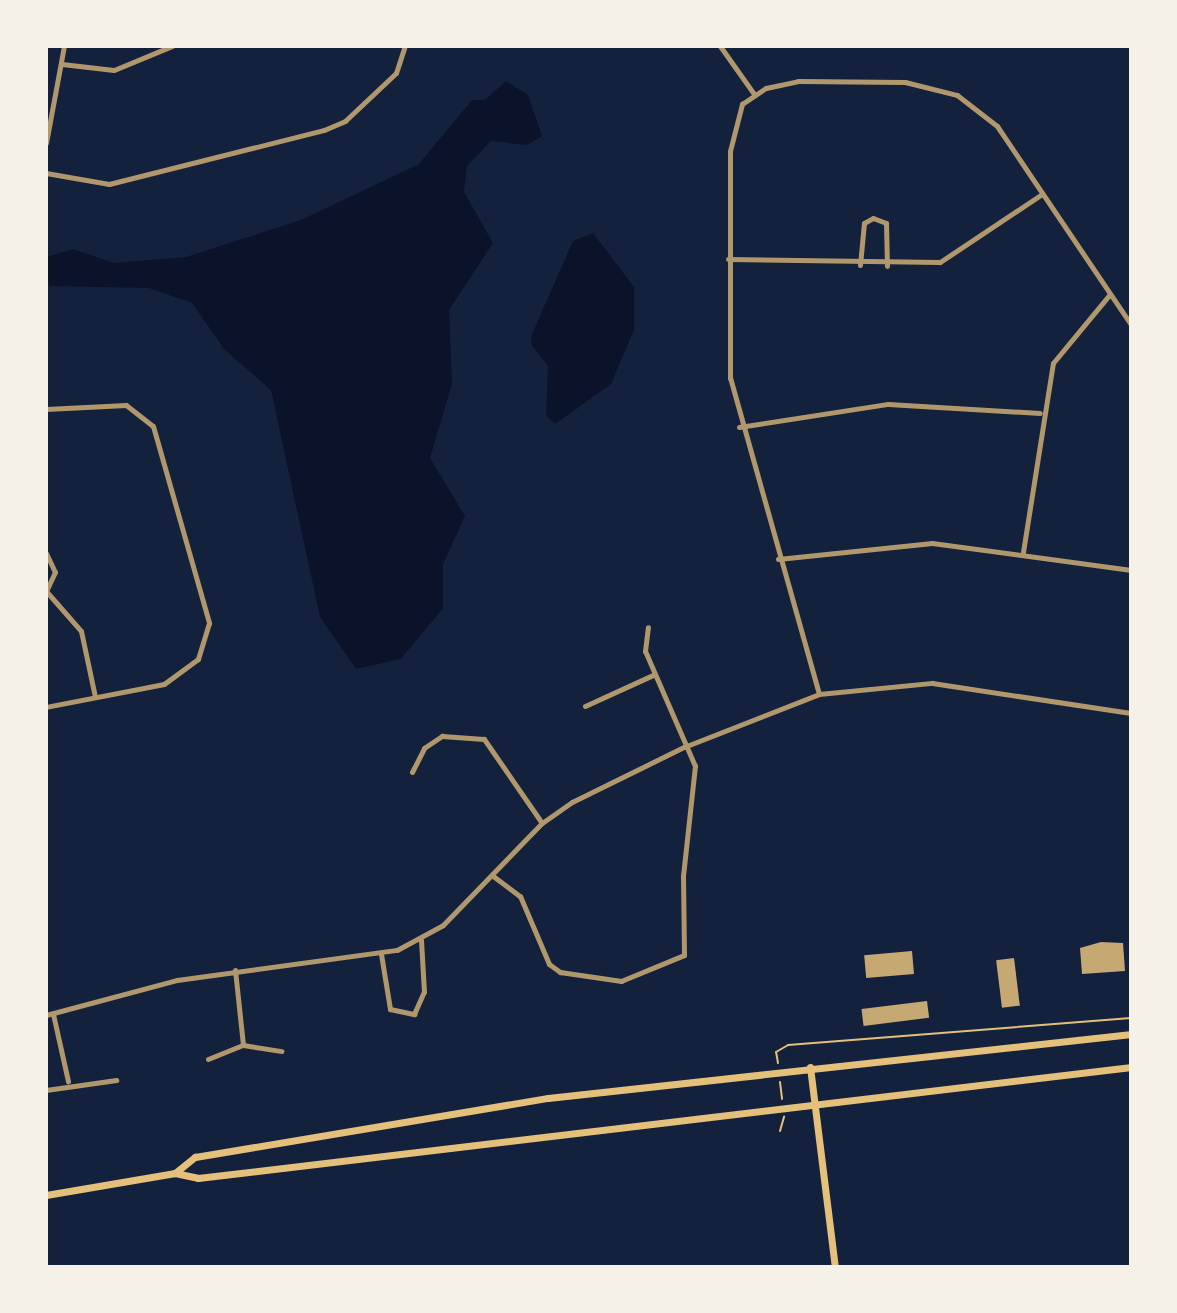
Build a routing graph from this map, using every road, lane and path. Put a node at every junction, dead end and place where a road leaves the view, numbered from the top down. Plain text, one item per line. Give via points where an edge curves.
1 (64, 46) edge
2 (172, 46) edge
3 (405, 46) edge
4 (720, 46) edge
5 (62, 64) junction
6 (754, 94) junction
7 (46, 143) edge
8 (46, 173) edge
9 (1042, 194) junction
10 (728, 259) junction
11 (860, 265) junction
12 (887, 266) junction
13 (1110, 294) junction
14 (1131, 325) edge
15 (46, 409) edge
16 (1040, 413) junction
17 (739, 427) junction
18 (1023, 552) junction
19 (46, 553) edge
20 (778, 559) junction
21 (1131, 570) edge
22 (46, 591) edge
23 (648, 627) dead end
24 (653, 675) junction
25 (819, 694) junction
26 (95, 697) junction
27 (585, 706) dead end
28 (46, 707) edge
29 (1131, 713) edge
30 (684, 747) junction
31 (412, 772) dead end
32 (542, 823) junction
33 (493, 876) junction
34 (421, 940) junction
35 (381, 954) junction
36 (235, 970) junction
37 (53, 1014) junction
38 (46, 1015) edge
39 (1131, 1018) edge
40 (1131, 1034) edge
41 (807, 1043) dead end
42 (243, 1045) junction
43 (282, 1051) dead end
44 (208, 1059) dead end
45 (810, 1067) junction
46 (1131, 1067) edge
47 (116, 1080) dead end
48 (68, 1081) junction
49 (46, 1090) edge
50 (814, 1105) junction
51 (175, 1173) junction
52 (46, 1195) edge
53 (835, 1267) edge

1 - 5 street
2 - 5 street via 114,70
3 - 8 street via 396,73 345,121 324,130 109,184
4 - 6 street
5 - 7 street
6 - 9 street via 798,81 932,85 997,126
6 - 10 street via 733,123
9 - 12 street via 940,262
9 - 13 street
10 - 11 street
10 - 17 street via 730,378
11 - 12 street
11 - 12 street via 864,223 873,218 886,223
13 - 14 street
13 - 16 street via 1067,337
15 - 26 street via 126,405 153,426 209,604 207,640 186,673
16 - 17 street via 888,404
16 - 18 street
17 - 20 street
18 - 20 street via 892,543
18 - 21 street
19 - 22 street via 55,572
20 - 25 street
22 - 26 street via 81,631
23 - 24 street via 645,651
24 - 27 street
24 - 30 street
25 - 29 street via 932,683
25 - 30 street
26 - 28 street
30 - 32 street
30 - 33 street via 695,766 683,876 689,947 674,963 621,981 560,972 549,964 520,896
31 - 32 street via 424,748 442,736 484,739
32 - 33 street
33 - 34 street
34 - 35 street
34 - 35 street via 423,999 405,1017 386,1000
35 - 36 street
36 - 37 street
36 - 42 street
37 - 38 street
37 - 48 street
39 - 41 path
40 - 45 main road
42 - 43 street
42 - 44 street
45 - 50 main road
45 - 51 main road via 548,1098 195,1157
46 - 50 main road
47 - 48 street
48 - 49 street
50 - 51 main road via 198,1178
50 - 53 main road
51 - 52 main road

